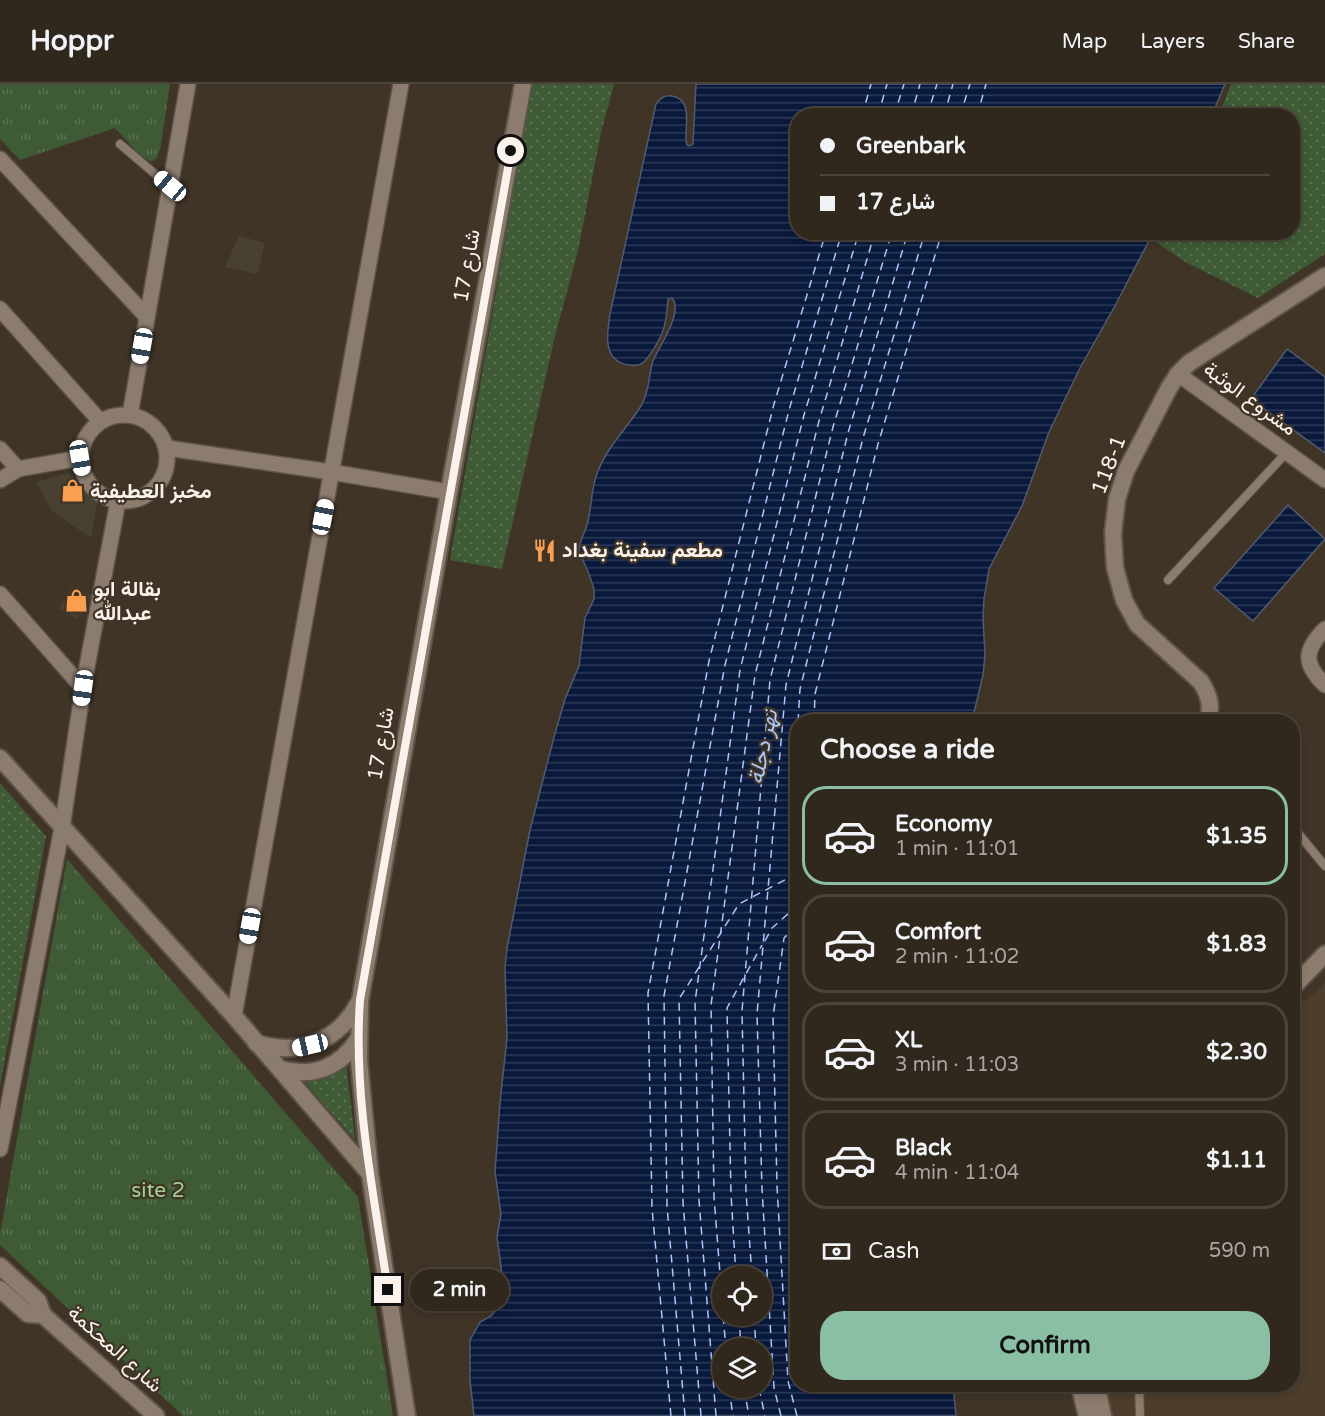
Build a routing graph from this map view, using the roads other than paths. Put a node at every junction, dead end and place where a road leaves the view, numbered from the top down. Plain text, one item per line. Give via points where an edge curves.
1 (188, 84) edge
2 (401, 84) edge
3 (523, 84) edge
4 (120, 144) dead end
5 (0, 159) edge
6 (170, 186) junction
7 (1325, 276) edge
8 (0, 309) edge
9 (147, 317) junction
10 (1178, 374) junction
11 (130, 415) junction
12 (100, 421) junction
13 (167, 448) junction
14 (0, 449) edge
15 (1287, 452) junction
16 (80, 458) junction
17 (18, 470) junction
18 (332, 472) junction
19 (0, 480) edge
20 (1325, 480) edge
21 (449, 492) junction
22 (118, 501) junction
23 (1168, 580) dead end
24 (0, 594) edge
25 (1325, 629) edge
26 (1325, 685) edge
27 (83, 688) junction
28 (1208, 714) edge
29 (0, 758) edge
30 (62, 828) junction
31 (1300, 836) edge
32 (1325, 866) edge
33 (1325, 954) edge
34 (1300, 980) edge
35 (360, 1000) junction
36 (234, 1016) junction
37 (358, 1039) junction
38 (256, 1043) junction
39 (280, 1069) junction
40 (0, 1149) edge
41 (370, 1174) junction
42 (0, 1266) edge
43 (0, 1289) edge
44 (43, 1315) junction
45 (1081, 1392) edge
46 (1098, 1392) edge
47 (1139, 1392) edge
48 (156, 1416) edge
49 (407, 1416) edge
50 (1087, 1416) edge
51 (1103, 1416) edge
52 (1140, 1416) edge

1 - 6 street
2 - 18 street
3 - 21 street, شارع 17
4 - 6 lane
5 - 9 street
6 - 9 street
7 - 10 street, 118-1 via 1189,363
8 - 12 street
9 - 11 street
10 - 15 street, مشروع الوثبة
10 - 28 street, 118-1 via 1126,471 1113,533 1115,568 1124,600 1137,624 1201,682 1210,704
11 - 12 street via 114,415
11 - 13 street via 146,421
12 - 16 street via 82,443
13 - 18 street
13 - 22 street via 164,476 156,488 132,501
14 - 17 street
15 - 20 street, مشروع الوثبة
15 - 23 lane
16 - 17 street
16 - 22 street via 91,487
17 - 19 street
18 - 21 street
18 - 36 street
21 - 35 street, شارع 17
22 - 27 street
24 - 27 street
25 - 26 street via 1309,650 1313,674
27 - 30 street
29 - 30 street
30 - 36 street
30 - 40 street
31 - 32 lane
33 - 34 street
35 - 37 street, شارع 17
35 - 38 street via 345,1024 323,1040 296,1048
36 - 38 street
37 - 39 street via 344,1057 325,1069 302,1073
37 - 41 street, شارع 17
38 - 39 street
39 - 41 street
41 - 49 street, شارع 17
42 - 44 street, شارع المحكمة via 38,1301
43 - 44 street, شارع المحكمة via 28,1314
44 - 48 street, شارع المحكمة
45 - 50 street
46 - 51 street
47 - 52 lane

